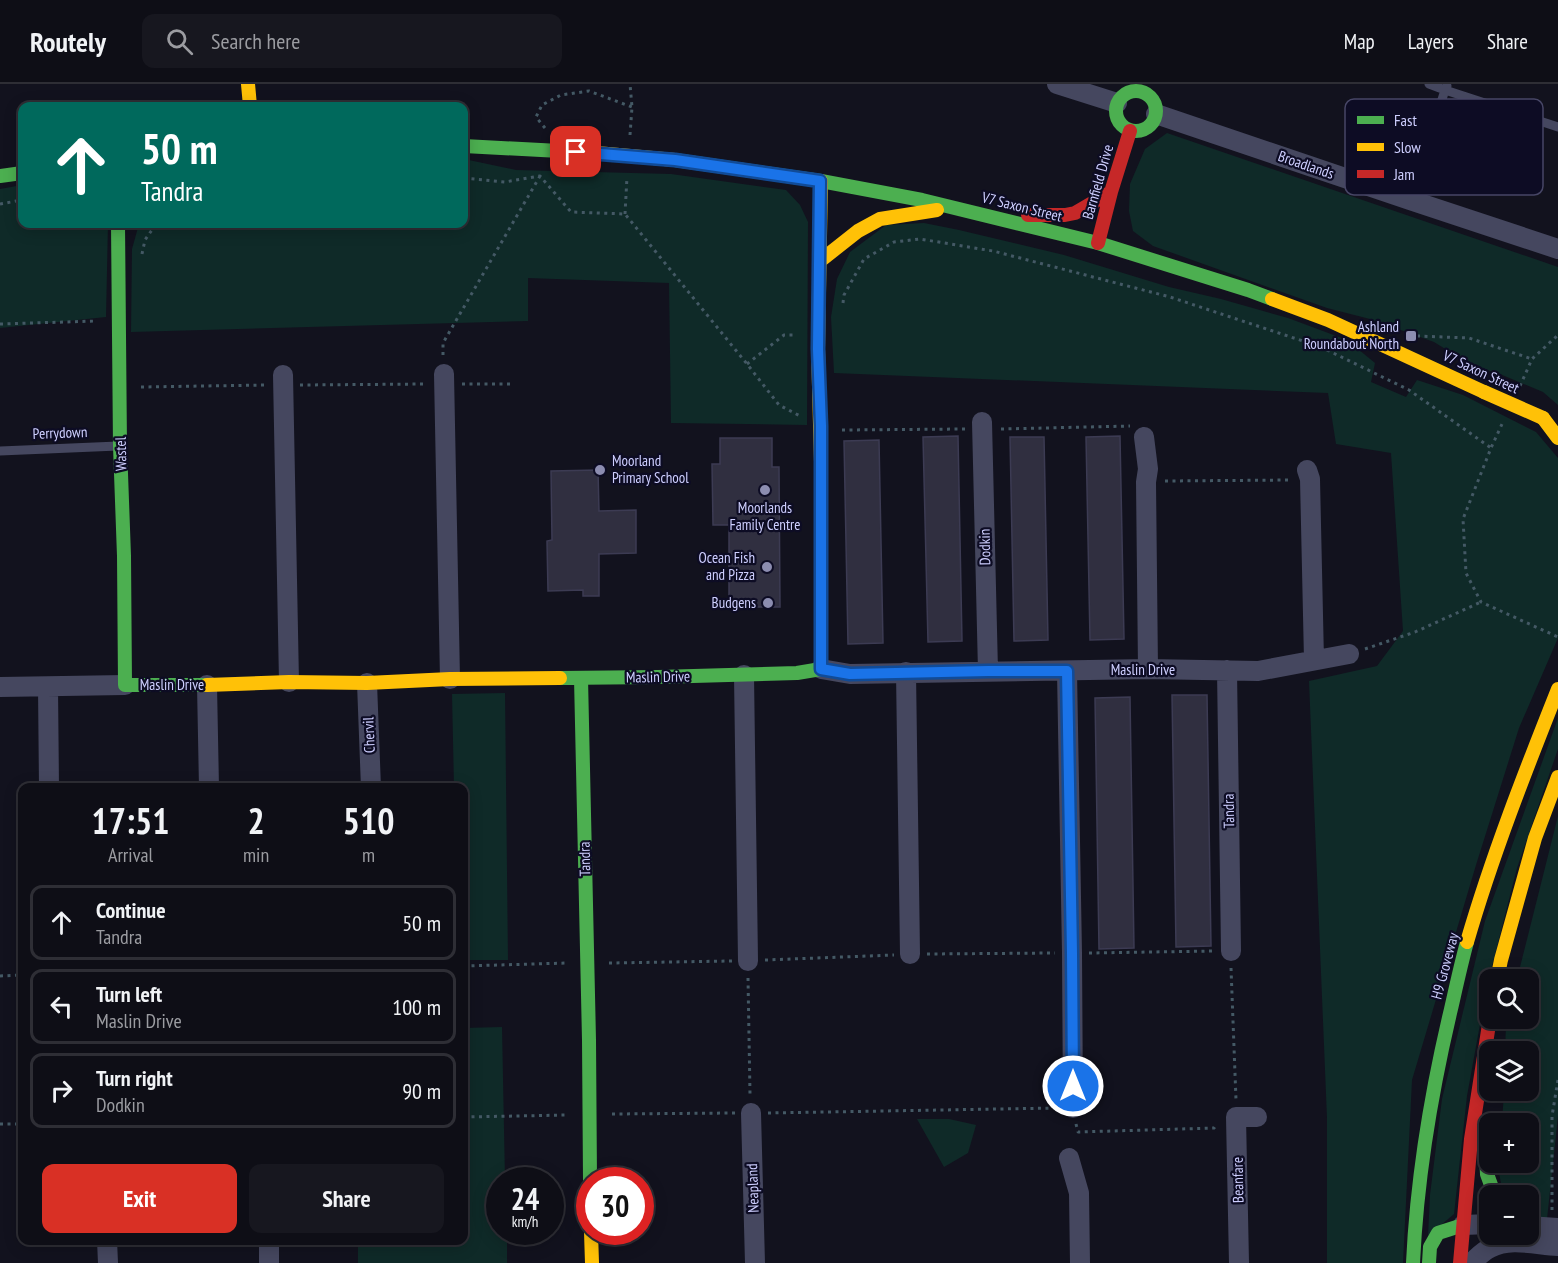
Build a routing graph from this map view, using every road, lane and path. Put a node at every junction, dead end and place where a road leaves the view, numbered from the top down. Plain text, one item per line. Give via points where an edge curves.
1 (248, 84) edge
2 (1057, 84) edge
3 (1429, 84) edge
4 (1446, 87) edge
5 (1146, 88) edge
6 (1480, 99) edge
7 (247, 102) edge
8 (1117, 104) junction
9 (632, 107) dead end
10 (1156, 114) junction
11 (1543, 122) edge
12 (1558, 127) edge
13 (1130, 131) junction
14 (549, 132) dead end
15 (468, 146) edge
16 (18, 174) edge
17 (0, 176) edge
18 (540, 176) junction
19 (468, 178) edge
20 (1345, 178) edge
21 (820, 181) junction
22 (1111, 192) junction
23 (1395, 195) edge
24 (1412, 195) edge
25 (1410, 200) junction
26 (18, 201) edge
27 (0, 204) edge
28 (957, 208) junction
29 (984, 214) junction
30 (118, 228) edge
31 (1098, 243) junction
32 (1558, 249) edge
33 (820, 261) junction
34 (843, 305) dead end
35 (120, 321) junction
36 (0, 324) edge
37 (818, 334) junction
38 (1412, 336) dead end
39 (1532, 359) dead end
40 (747, 364) junction
41 (120, 378) junction
42 (444, 379) junction
43 (283, 380) junction
44 (513, 384) dead end
45 (1543, 418) junction
46 (982, 422) dead end
47 (1558, 422) edge
48 (821, 426) junction
49 (1144, 437) dead end
50 (1558, 438) edge
51 (120, 446) junction
52 (0, 451) edge
53 (1309, 474) joint
54 (1146, 482) junction
55 (1481, 602) junction
56 (1558, 637) edge
57 (1349, 654) joint
58 (1314, 660) junction
59 (821, 669) junction
60 (1148, 669) junction
61 (1227, 670) junction
62 (988, 671) junction
63 (1067, 671) junction
64 (906, 672) junction
65 (744, 675) junction
66 (581, 678) junction
67 (450, 680) junction
68 (289, 682) junction
69 (368, 683) junction
70 (125, 685) junction
71 (207, 685) junction
72 (0, 687) edge
73 (48, 687) junction
74 (1558, 689) edge
75 (1558, 777) edge
76 (49, 783) edge
77 (209, 783) edge
78 (370, 783) edge
79 (1231, 951) junction
80 (1072, 953) junction
81 (910, 954) junction
82 (748, 961) junction
83 (588, 963) junction
84 (468, 966) edge
85 (1499, 969) edge
86 (18, 975) edge
87 (0, 976) edge
88 (1488, 1029) edge
89 (1490, 1029) edge
90 (1558, 1080) edge
91 (1073, 1108) junction
92 (751, 1113) junction
93 (1230, 1117) junction
94 (1257, 1117) dead end
95 (0, 1124) edge
96 (18, 1124) edge
97 (1070, 1158) dead end
98 (590, 1167) edge
99 (1490, 1185) edge
100 (1479, 1224) edge
101 (1463, 1225) junction
102 (1539, 1229) edge
103 (1556, 1234) edge
104 (107, 1245) edge
105 (269, 1245) edge
106 (591, 1245) edge
107 (108, 1263) edge
108 (270, 1263) edge
109 (592, 1263) edge
110 (755, 1263) edge
111 (1080, 1263) edge
112 (1239, 1263) edge
113 (1413, 1263) edge
114 (1429, 1263) edge
115 (1460, 1263) edge
116 (1471, 1263) edge

1 - 7 street
2 - 8 street
3 - 4 lane
4 - 6 lane
5 - 8 street via 1126,93
5 - 10 street
8 - 13 street via 1119,123
9 - 14 path via 589,91 561,95 542,105 536,117
10 - 13 street via 1144,130
10 - 20 street, Broadlands
11 - 12 lane
13 - 22 street, Barnfield Drive
15 - 21 street, V7 Saxon Street, bridge via 675,160
16 - 17 street
18 - 19 path via 505,182
18 - 40 path via 571,212 625,214
18 - 42 path via 443,343
21 - 28 street, V7 Saxon Street
21 - 33 street
22 - 29 street via 1065,215
22 - 31 street, Barnfield Drive
23 - 25 street, Broadlands
24 - 25 lane
25 - 32 street, Broadlands
26 - 27 path
28 - 29 street, V7 Saxon Street
28 - 33 street via 880,219
29 - 31 street, V7 Saxon Street
30 - 35 street, Wastel
31 - 45 street, V7 Saxon Street, bridge via 1248,290 1328,320
33 - 37 street
34 - 55 path via 844,295 864,259 894,242 920,239 993,251 1170,297 1321,347 1408,390 1491,448 1463,519 1466,573
35 - 36 path
35 - 41 street, Wastel
37 - 40 path via 784,335
37 - 48 street
38 - 39 path via 1468,338
40 - 48 path via 779,405
41 - 43 path via 136,387
41 - 51 street, Wastel
42 - 43 path
42 - 44 path
42 - 67 street
43 - 68 street
45 - 47 street, V7 Saxon Street
45 - 50 street, V7 Saxon Street
46 - 62 street, Dodkin
48 - 59 street
49 - 54 street
51 - 52 lane, Perrydown
51 - 70 street, Wastel
53 - 54 path
53 - 58 street
54 - 60 street
55 - 56 path
55 - 57 path via 1415,632
57 - 58 street, Maslin Drive
58 - 61 street, Maslin Drive via 1258,671
59 - 64 street, Maslin Drive via 850,674
59 - 65 street, Maslin Drive
60 - 61 street, Maslin Drive
60 - 63 street, Maslin Drive
61 - 79 street, Tandra
62 - 63 street, Maslin Drive
62 - 64 street, Maslin Drive
63 - 80 street
64 - 81 street
65 - 66 street, Maslin Drive
65 - 82 street
66 - 67 street, Maslin Drive
66 - 83 street, Tandra
67 - 69 street, Maslin Drive
68 - 69 street, Maslin Drive
68 - 71 street, Maslin Drive
69 - 78 street, Chervil
70 - 71 street, Maslin Drive
70 - 73 street, Maslin Drive
71 - 77 street
72 - 73 street, Maslin Drive
73 - 76 street
74 - 113 street, H9 Groveway via 1523,777 1464,954 1433,1084
75 - 85 street via 1535,838
79 - 80 path
79 - 93 path
80 - 81 path
80 - 91 street
81 - 82 path
82 - 83 path
82 - 92 path
83 - 84 path
83 - 98 street, Tandra
86 - 87 path
88 - 101 street via 1471,1138
89 - 99 street via 1485,1157
90 - 103 path via 1552,1116
91 - 92 path
91 - 93 path via 1078,1132 1214,1128
92 - 110 street, Neapland
93 - 94 street
93 - 112 street, Beanfare
95 - 96 path
97 - 111 street via 1079,1193
100 - 101 street
101 - 114 street via 1438,1233 1430,1247
101 - 115 street
102 - 103 street
103 - 116 street via 1499,1244
104 - 107 street
105 - 108 street
106 - 109 street

